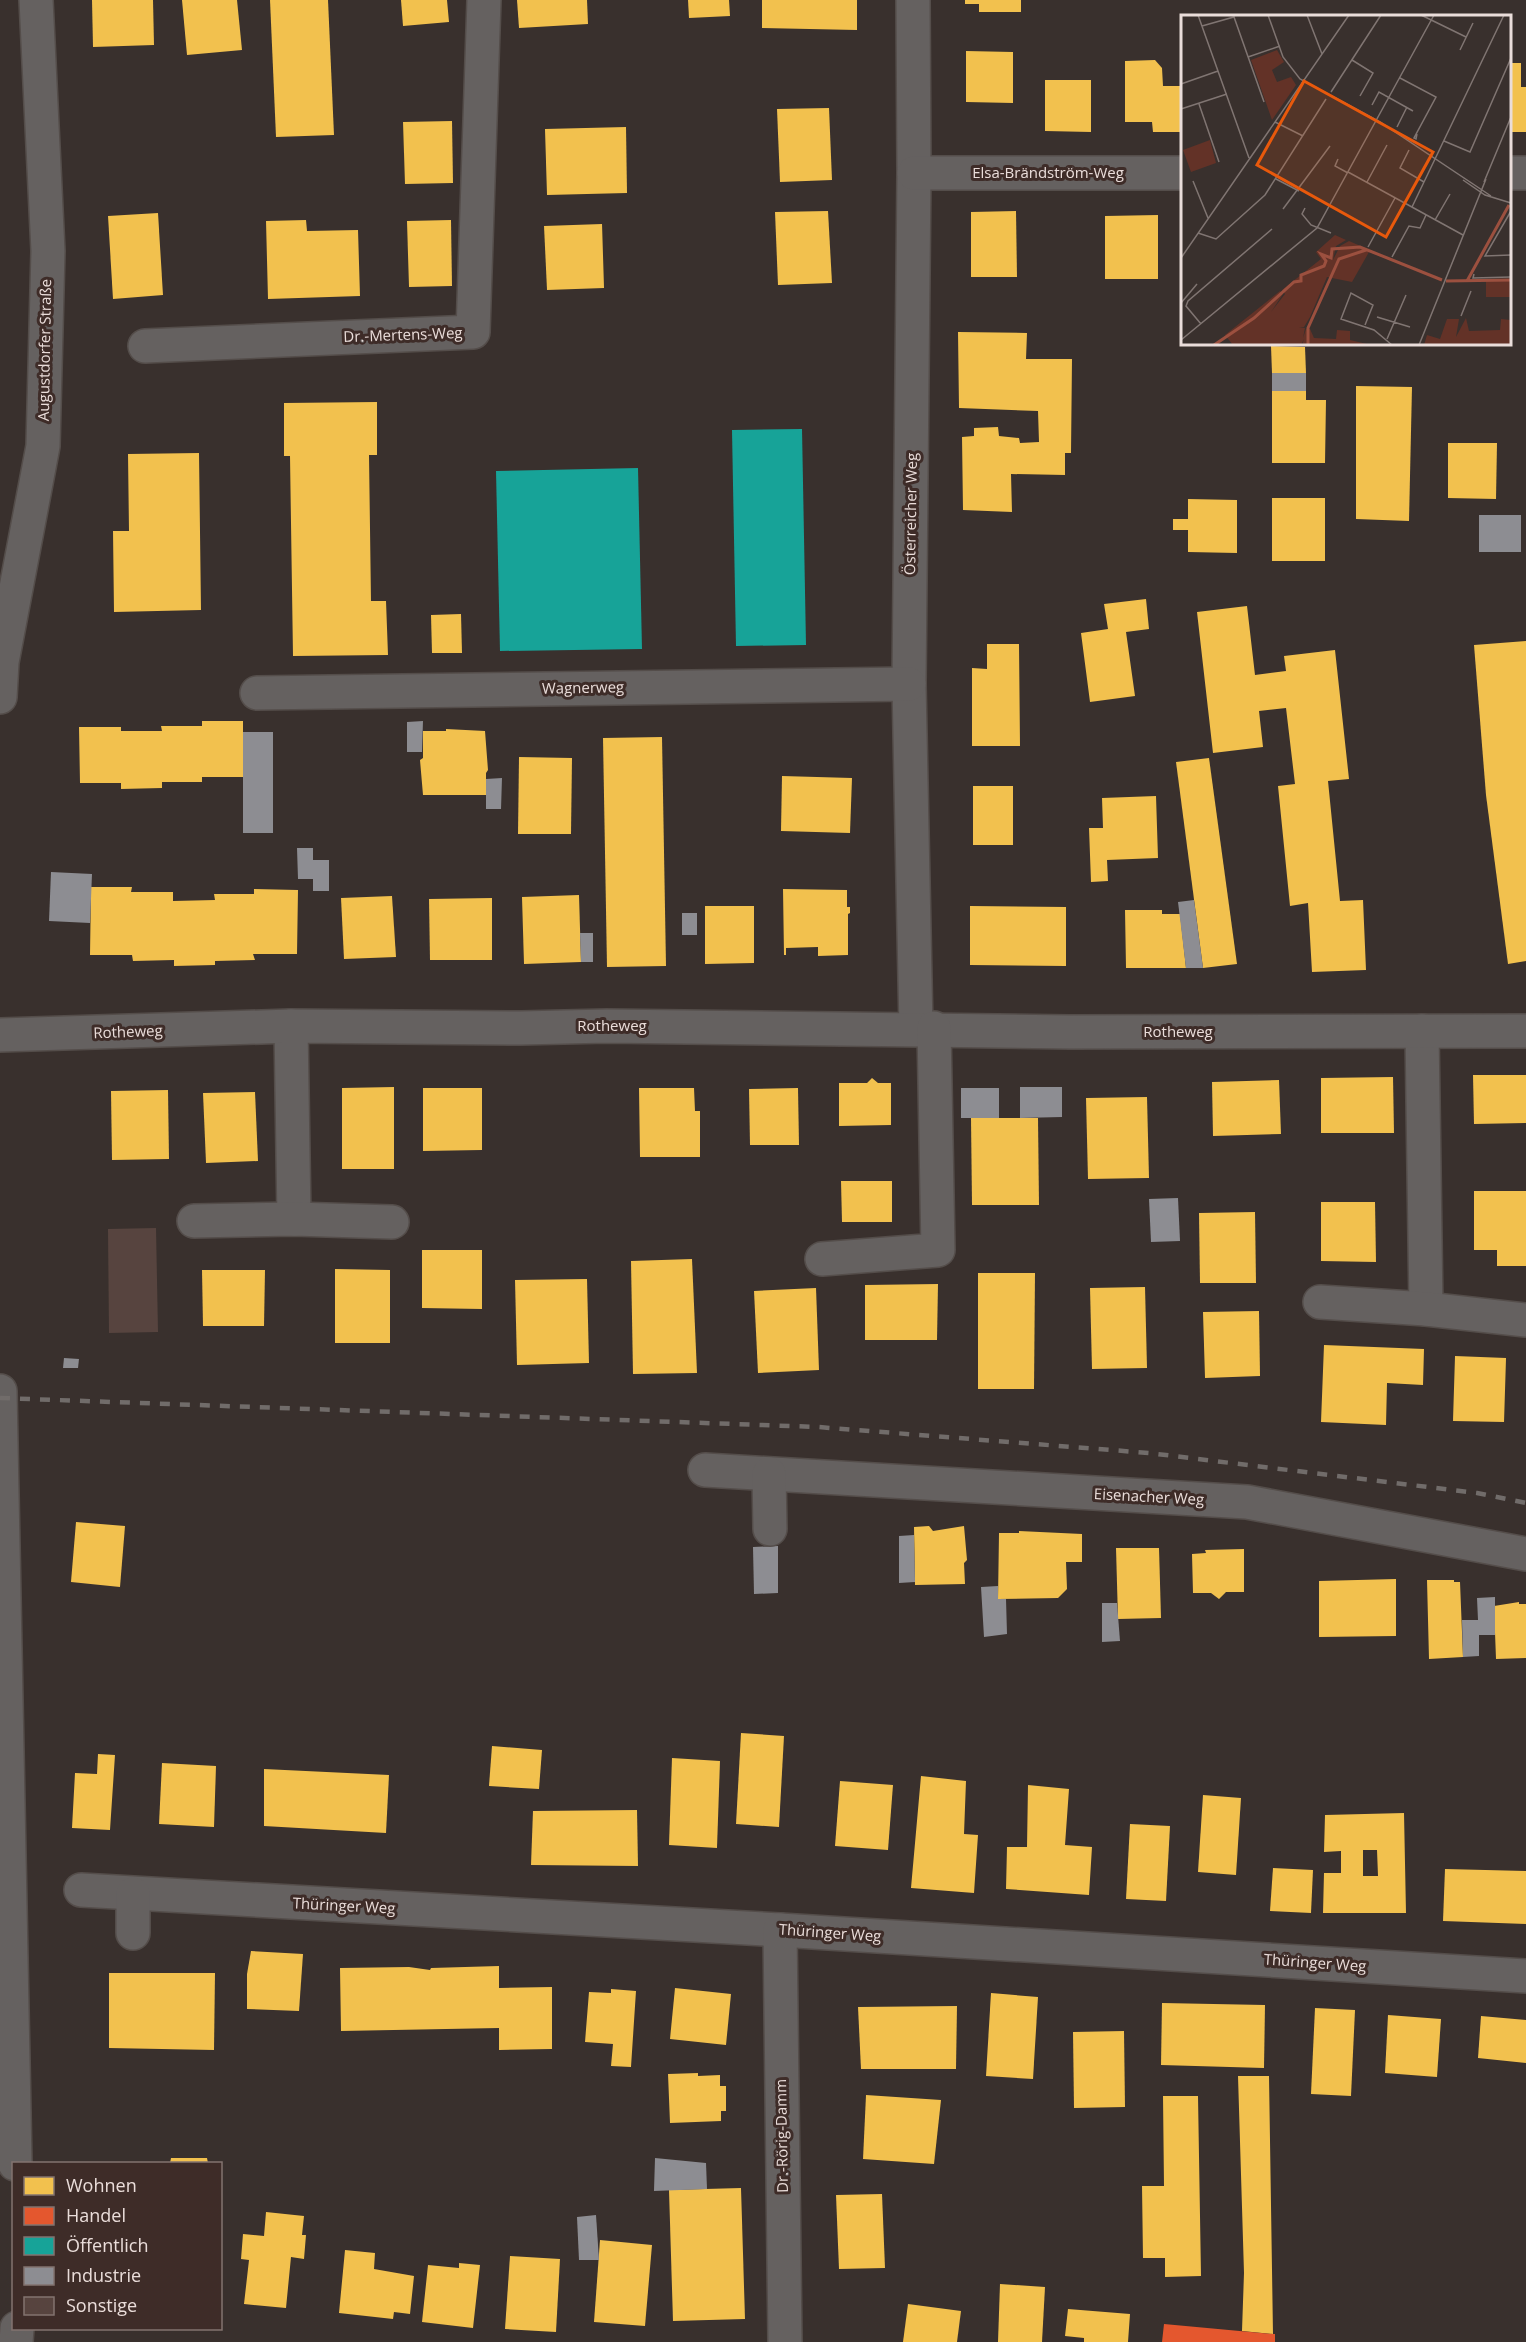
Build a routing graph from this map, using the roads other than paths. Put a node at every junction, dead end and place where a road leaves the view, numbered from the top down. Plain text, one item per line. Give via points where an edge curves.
1 (36, 0) edge
2 (484, 0) edge
3 (913, 0) edge
4 (914, 173) junction
5 (1181, 173) edge
6 (145, 345) dead end
7 (909, 684) junction
8 (257, 693) dead end
9 (0, 697) edge
10 (291, 1026) junction
11 (925, 1029) junction
12 (1422, 1031) junction
13 (1526, 1031) edge
14 (0, 1035) edge
15 (294, 1219) junction
16 (194, 1221) dead end
17 (392, 1222) dead end
18 (822, 1259) dead end
19 (1320, 1302) dead end
20 (1426, 1309) junction
21 (1526, 1320) edge
22 (0, 1391) edge
23 (705, 1470) dead end
24 (769, 1474) junction
25 (770, 1530) dead end
26 (1526, 1554) edge
27 (81, 1890) dead end
28 (133, 1894) junction
29 (780, 1930) junction
30 (133, 1933) dead end
31 (1526, 1976) edge
32 (15, 2162) edge
33 (784, 2342) edge

1 - 9 street, Augustdorfer Straße via 48,251 43,446 2,662
2 - 6 street, Dr.-Mertens-Weg via 473,332
3 - 4 street, Österreicher Weg
4 - 5 street, Elsa-Brändström-Weg
4 - 7 street, Österreicher Weg
7 - 8 street, Wagnerweg
7 - 11 street, Österreicher Weg
10 - 11 street, Rotheweg
10 - 14 street, Rotheweg
10 - 15 street
11 - 12 street, Rotheweg
11 - 18 street via 938,1250
12 - 13 street, Rotheweg
12 - 20 street
15 - 16 street
15 - 17 street
19 - 20 street
20 - 21 street
22 - 32 street
23 - 24 street, Eisenacher Weg
24 - 25 street
24 - 26 street, Eisenacher Weg via 1247,1502
27 - 28 street, Thüringer Weg
28 - 29 street, Thüringer Weg
28 - 30 street
29 - 31 street, Thüringer Weg
29 - 33 street, Dr.-Rörig-Damm

